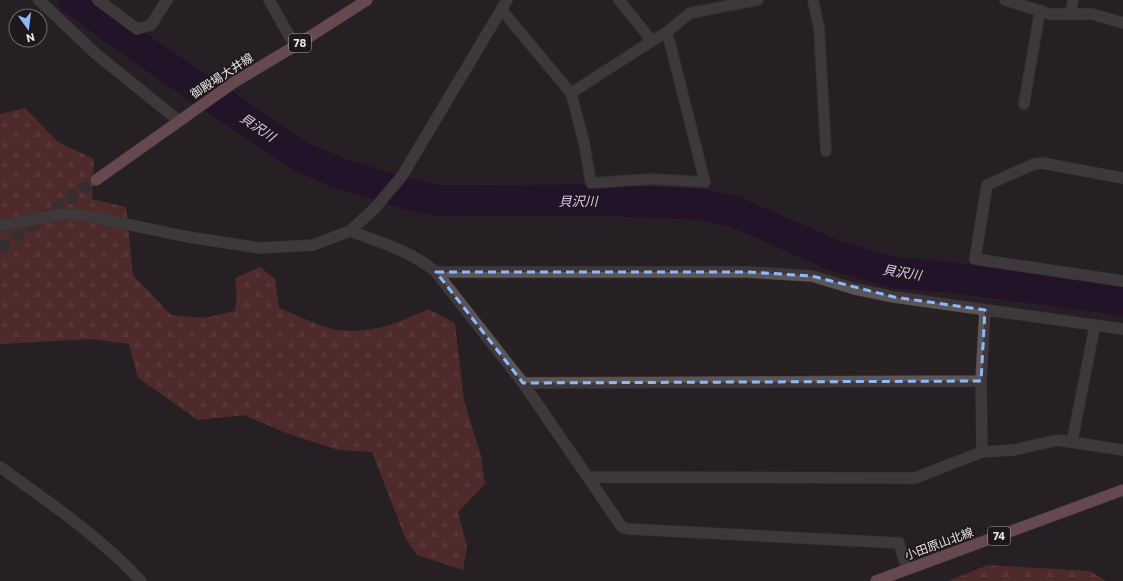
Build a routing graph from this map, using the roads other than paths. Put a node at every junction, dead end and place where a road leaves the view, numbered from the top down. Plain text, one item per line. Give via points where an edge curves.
1 (39, 0) edge
2 (98, 0) edge
3 (167, 0) edge
4 (269, 0) edge
5 (367, 0) edge
6 (619, 0) edge
7 (758, 0) edge
8 (813, 0) edge
9 (1005, 0) edge
10 (1072, 0) edge
11 (504, 5) edge
12 (1040, 10) junction
13 (1070, 14) junction
14 (1123, 23) edge
15 (667, 32) junction
16 (652, 41) junction
17 (295, 46) junction
18 (571, 93) junction
19 (1024, 104) dead end
20 (179, 121) junction
21 (826, 151) dead end
22 (1123, 178) edge
23 (96, 180) tunnel mouth
24 (0, 226) edge
25 (350, 231) junction
26 (436, 272) junction
27 (1123, 281) edge
28 (985, 310) junction
29 (1095, 325) junction
30 (1123, 329) edge
31 (981, 381) junction
32 (523, 383) junction
33 (1072, 442) junction
34 (1123, 450) edge
35 (982, 452) junction
36 (0, 467) edge
37 (588, 477) junction
38 (1123, 490) edge
39 (907, 569) junction
40 (141, 581) edge
41 (876, 581) edge

1 - 20 street via 96,54
2 - 3 street via 137,29 151,25
4 - 17 street
5 - 17 main road, 御殿場大井線 / 78
6 - 16 lane
7 - 15 lane via 690,13
8 - 21 lane via 819,28
9 - 12 street
10 - 13 lane
11 - 18 lane
11 - 25 street via 402,176 375,208
12 - 13 street via 1050,14
12 - 19 lane
13 - 14 street via 1092,14
15 - 16 lane
15 - 18 lane via 705,182 652,179 591,183 584,142
16 - 18 lane
17 - 20 main road, 御殿場大井線 / 78 via 233,83
20 - 23 main road, 御殿場大井線 / 78
22 - 27 street via 1042,163 1034,164 987,185 975,259
24 - 25 street via 63,214 83,215 260,248 313,245
25 - 26 street via 404,251 422,260
26 - 28 street via 748,272 812,276 894,298
26 - 32 street
28 - 29 street
28 - 31 street
29 - 30 street
29 - 33 lane
31 - 32 street
31 - 35 street
32 - 37 street
33 - 34 street
33 - 35 street via 1046,441 1014,450
35 - 37 street via 915,478
36 - 40 street via 50,503 127,566
37 - 39 street via 622,527 899,543
38 - 39 main road, 小田原山北線 / 74
39 - 41 main road, 小田原山北線 / 74

